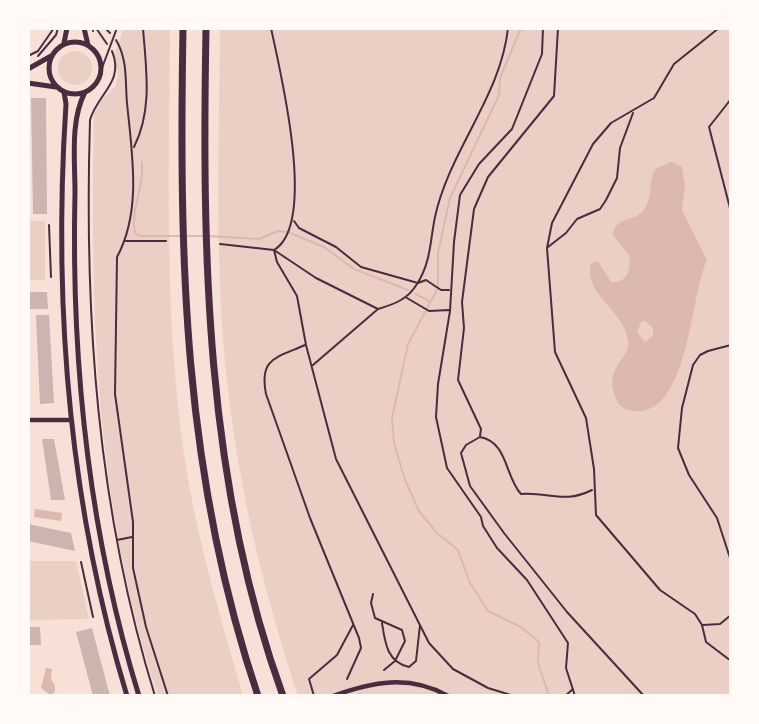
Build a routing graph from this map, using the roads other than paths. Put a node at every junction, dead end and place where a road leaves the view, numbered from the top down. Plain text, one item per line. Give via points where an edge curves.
1 (67, 28) edge
2 (84, 28) edge
3 (117, 28) edge
4 (183, 28) edge
5 (206, 28) edge
6 (64, 43) junction
7 (88, 45) junction
8 (51, 56) junction
9 (102, 68) junction
10 (28, 69) edge
11 (28, 83) edge
12 (61, 90) junction
13 (85, 92) junction
14 (28, 420) edge
15 (71, 420) junction
16 (127, 696) edge
17 (139, 696) edge
18 (258, 696) edge
19 (283, 696) edge
20 (333, 696) edge
21 (448, 696) edge

1 - 6 street
2 - 7 street
3 - 9 lane
4 - 18 highway via 182,246 192,397 215,540
5 - 19 highway via 204,195 213,367 232,505
6 - 7 street
6 - 8 street
7 - 9 street via 98,54
8 - 10 street
8 - 12 street via 50,75
9 - 13 street via 97,82
11 - 12 street
12 - 13 street
12 - 15 street via 66,104 62,232
13 - 17 street via 76,119 74,232 81,397 101,537
14 - 15 street
15 - 16 street via 89,539
20 - 21 street via 389,681 424,686

